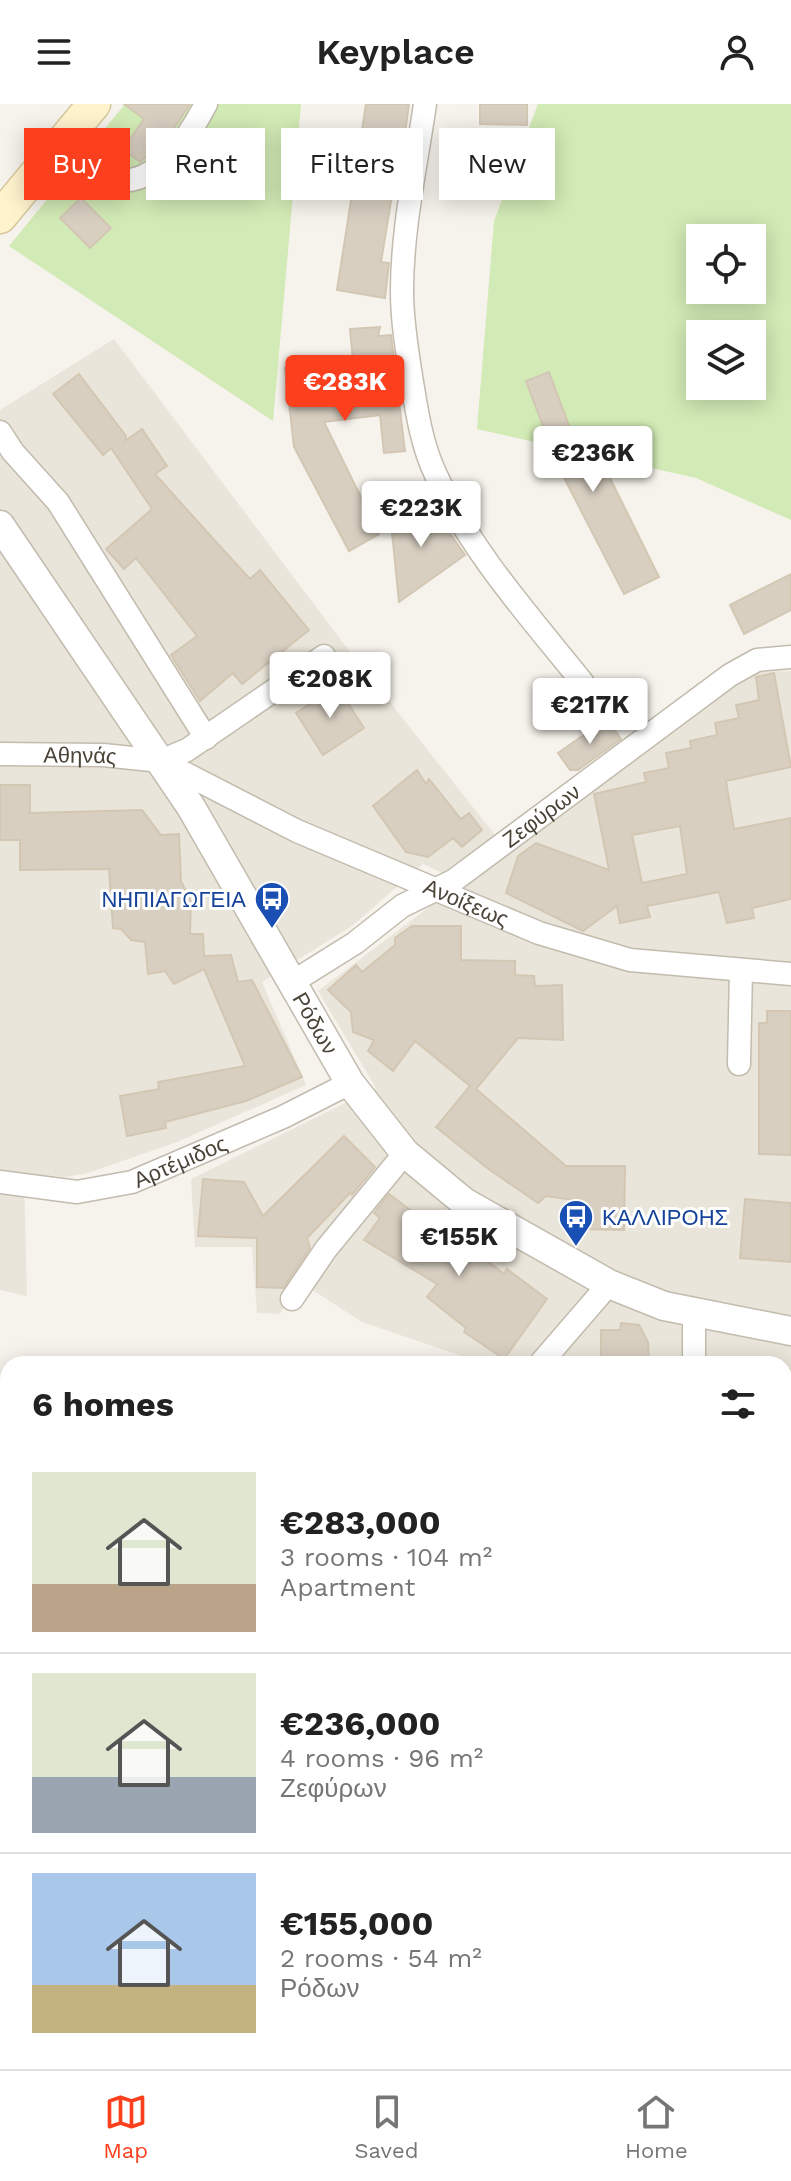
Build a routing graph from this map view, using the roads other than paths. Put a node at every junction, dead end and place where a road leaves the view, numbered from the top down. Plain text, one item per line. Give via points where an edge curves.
1 (94, 104) edge
2 (206, 104) edge
3 (425, 104) edge
4 (74, 128) edge
5 (130, 178) edge
6 (24, 188) edge
7 (0, 217) edge
8 (0, 432) edge
9 (0, 525) edge
10 (324, 656) dead end
11 (791, 657) edge
12 (583, 683) dead end
13 (206, 738) junction
14 (0, 754) edge
15 (161, 761) junction
16 (440, 888) junction
17 (741, 970) junction
18 (791, 974) edge
19 (291, 983) junction
20 (739, 1064) dead end
21 (350, 1083) junction
22 (405, 1153) junction
23 (0, 1182) edge
24 (609, 1284) junction
25 (292, 1299) dead end
26 (694, 1313) junction
27 (791, 1331) edge
28 (547, 1356) edge
29 (694, 1356) edge

1 - 4 main road
2 - 5 street via 171,160
3 - 12 street via 402,291 423,438 457,514
6 - 7 main road
8 - 13 street via 58,502
9 - 15 street, Ρόδων
10 - 13 street
11 - 16 street, Ζεφύρων via 757,660 737,671
13 - 15 street
14 - 15 street, Αθηνάς
15 - 16 street, Ανοίξεως via 297,831
15 - 19 street, Ρόδων
16 - 17 street, Ανοίξεως via 539,933 630,960
16 - 19 street, Ζεφύρων via 402,906
17 - 18 street, Ανοίξεως
17 - 20 street
19 - 21 street, Ρόδων
21 - 22 street, Ρόδων
21 - 23 street, Αρτέμιδος via 132,1182 77,1192
22 - 24 street, Ρόδων via 464,1202
22 - 25 street
24 - 26 street, Ρόδων
24 - 28 street
26 - 27 street, Ρόδων
26 - 29 street

